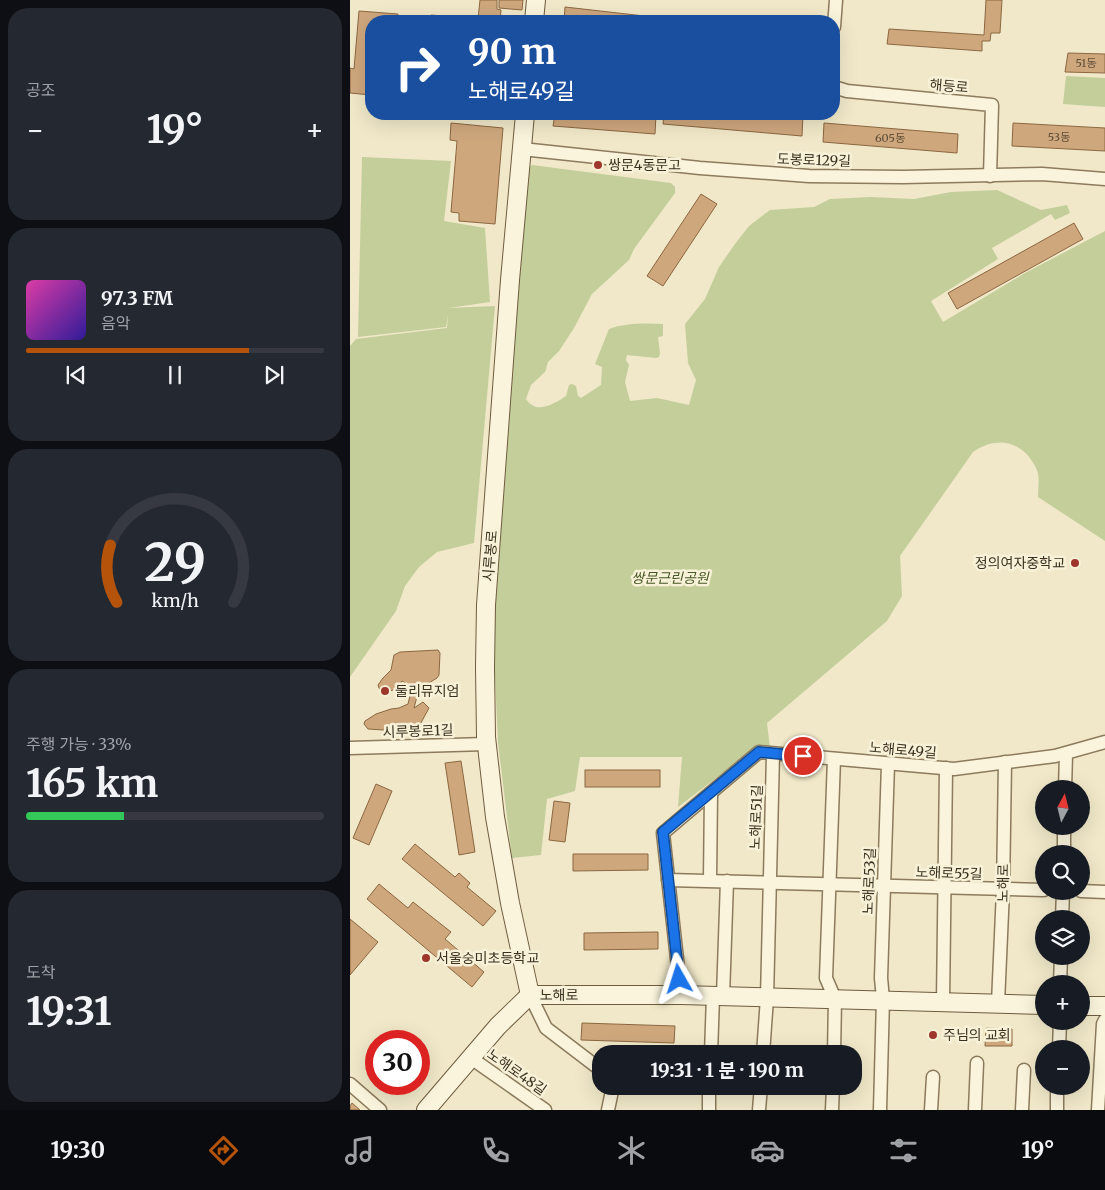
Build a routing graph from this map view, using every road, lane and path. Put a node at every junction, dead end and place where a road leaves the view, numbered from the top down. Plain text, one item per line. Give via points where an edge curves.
1 (536, 0) edge
2 (836, 0) edge
3 (535, 15) edge
4 (835, 15) edge
5 (840, 89) edge
6 (525, 120) edge
7 (522, 149) junction
8 (990, 176) junction
9 (1105, 179) edge
10 (1105, 742) edge
11 (486, 744) junction
12 (350, 748) edge
13 (773, 754) junction
14 (1066, 754) junction
15 (834, 759) junction
16 (1005, 762) junction
17 (888, 764) junction
18 (946, 768) junction
19 (1065, 780) edge
20 (710, 793) junction
21 (668, 880) junction
22 (710, 880) junction
23 (726, 881) junction
24 (769, 882) junction
25 (830, 884) junction
26 (884, 886) junction
27 (946, 888) junction
28 (1003, 890) junction
29 (1035, 890) edge
30 (1090, 891) edge
31 (1105, 892) edge
32 (530, 995) junction
33 (681, 995) junction
34 (718, 996) junction
35 (767, 998) junction
36 (883, 999) junction
37 (835, 1000) junction
38 (943, 1002) junction
39 (998, 1003) junction
40 (1035, 1005) edge
41 (1090, 1006) edge
42 (1105, 1006) edge
43 (1105, 1020) edge
44 (712, 1045) edge
45 (764, 1045) edge
46 (834, 1045) edge
47 (471, 1058) junction
48 (592, 1063) edge
49 (978, 1063) dead end
50 (1024, 1070) dead end
51 (933, 1077) dead end
52 (350, 1084) edge
53 (611, 1095) edge
54 (710, 1095) edge
55 (760, 1095) edge
56 (833, 1095) edge
57 (1058, 1095) edge
58 (380, 1110) edge
59 (427, 1110) edge
60 (545, 1110) edge
61 (608, 1110) edge
62 (709, 1110) edge
63 (759, 1110) edge
64 (832, 1110) edge
65 (880, 1110) edge
66 (932, 1110) edge
67 (975, 1110) edge
68 (1022, 1110) edge
69 (1057, 1110) edge
70 (1098, 1110) edge

1 - 3 street
2 - 4 street
5 - 8 street, 해등로 via 992,105
6 - 7 street, 시루봉로
7 - 8 street, 도봉로129길 via 809,176
7 - 11 street, 시루봉로 via 486,605
8 - 9 street, 도봉로129길 via 1058,175
10 - 14 street, 노해로49길
11 - 12 street, 시루봉로1길
11 - 32 street, 시루봉로 via 510,903
13 - 15 street, 노해로49길
13 - 20 street, 노해로49길 via 759,752
13 - 24 street, 노해로51길
14 - 16 street, 노해로49길
14 - 19 street
15 - 17 street, 노해로49길
15 - 25 street
16 - 18 street, 노해로49길
16 - 28 street, 노해로
17 - 18 street, 노해로49길
17 - 26 street, 노해로53길
18 - 27 street
20 - 21 street, 노해로49길 via 663,832
20 - 22 street
21 - 22 street
21 - 33 street, 노해로49길
22 - 23 street
23 - 24 street
23 - 34 street
24 - 25 street
24 - 35 street, 노해로51길
25 - 26 street
25 - 37 street via 826,978
26 - 27 street, 노해로55길
26 - 36 street, 노해로53길
27 - 28 street, 노해로55길
27 - 38 street
28 - 29 street, 노해로55길
28 - 39 street, 노해로
30 - 31 street
32 - 33 street, 노해로
32 - 47 street, 노해로
32 - 48 street via 546,1028
33 - 34 street, 노해로
34 - 35 street, 노해로
34 - 44 street
35 - 37 street, 노해로
35 - 45 street
36 - 37 street, 노해로
36 - 38 street, 노해로
36 - 65 street, 노해로53길
37 - 46 street
38 - 39 street, 노해로
39 - 40 street, 노해로
41 - 42 street
43 - 70 street
47 - 59 street, 노해로
47 - 60 street, 노해로48길
49 - 67 street
50 - 68 street
51 - 66 street
52 - 58 street
53 - 61 street
54 - 62 street
55 - 63 street
56 - 64 street
57 - 69 street

